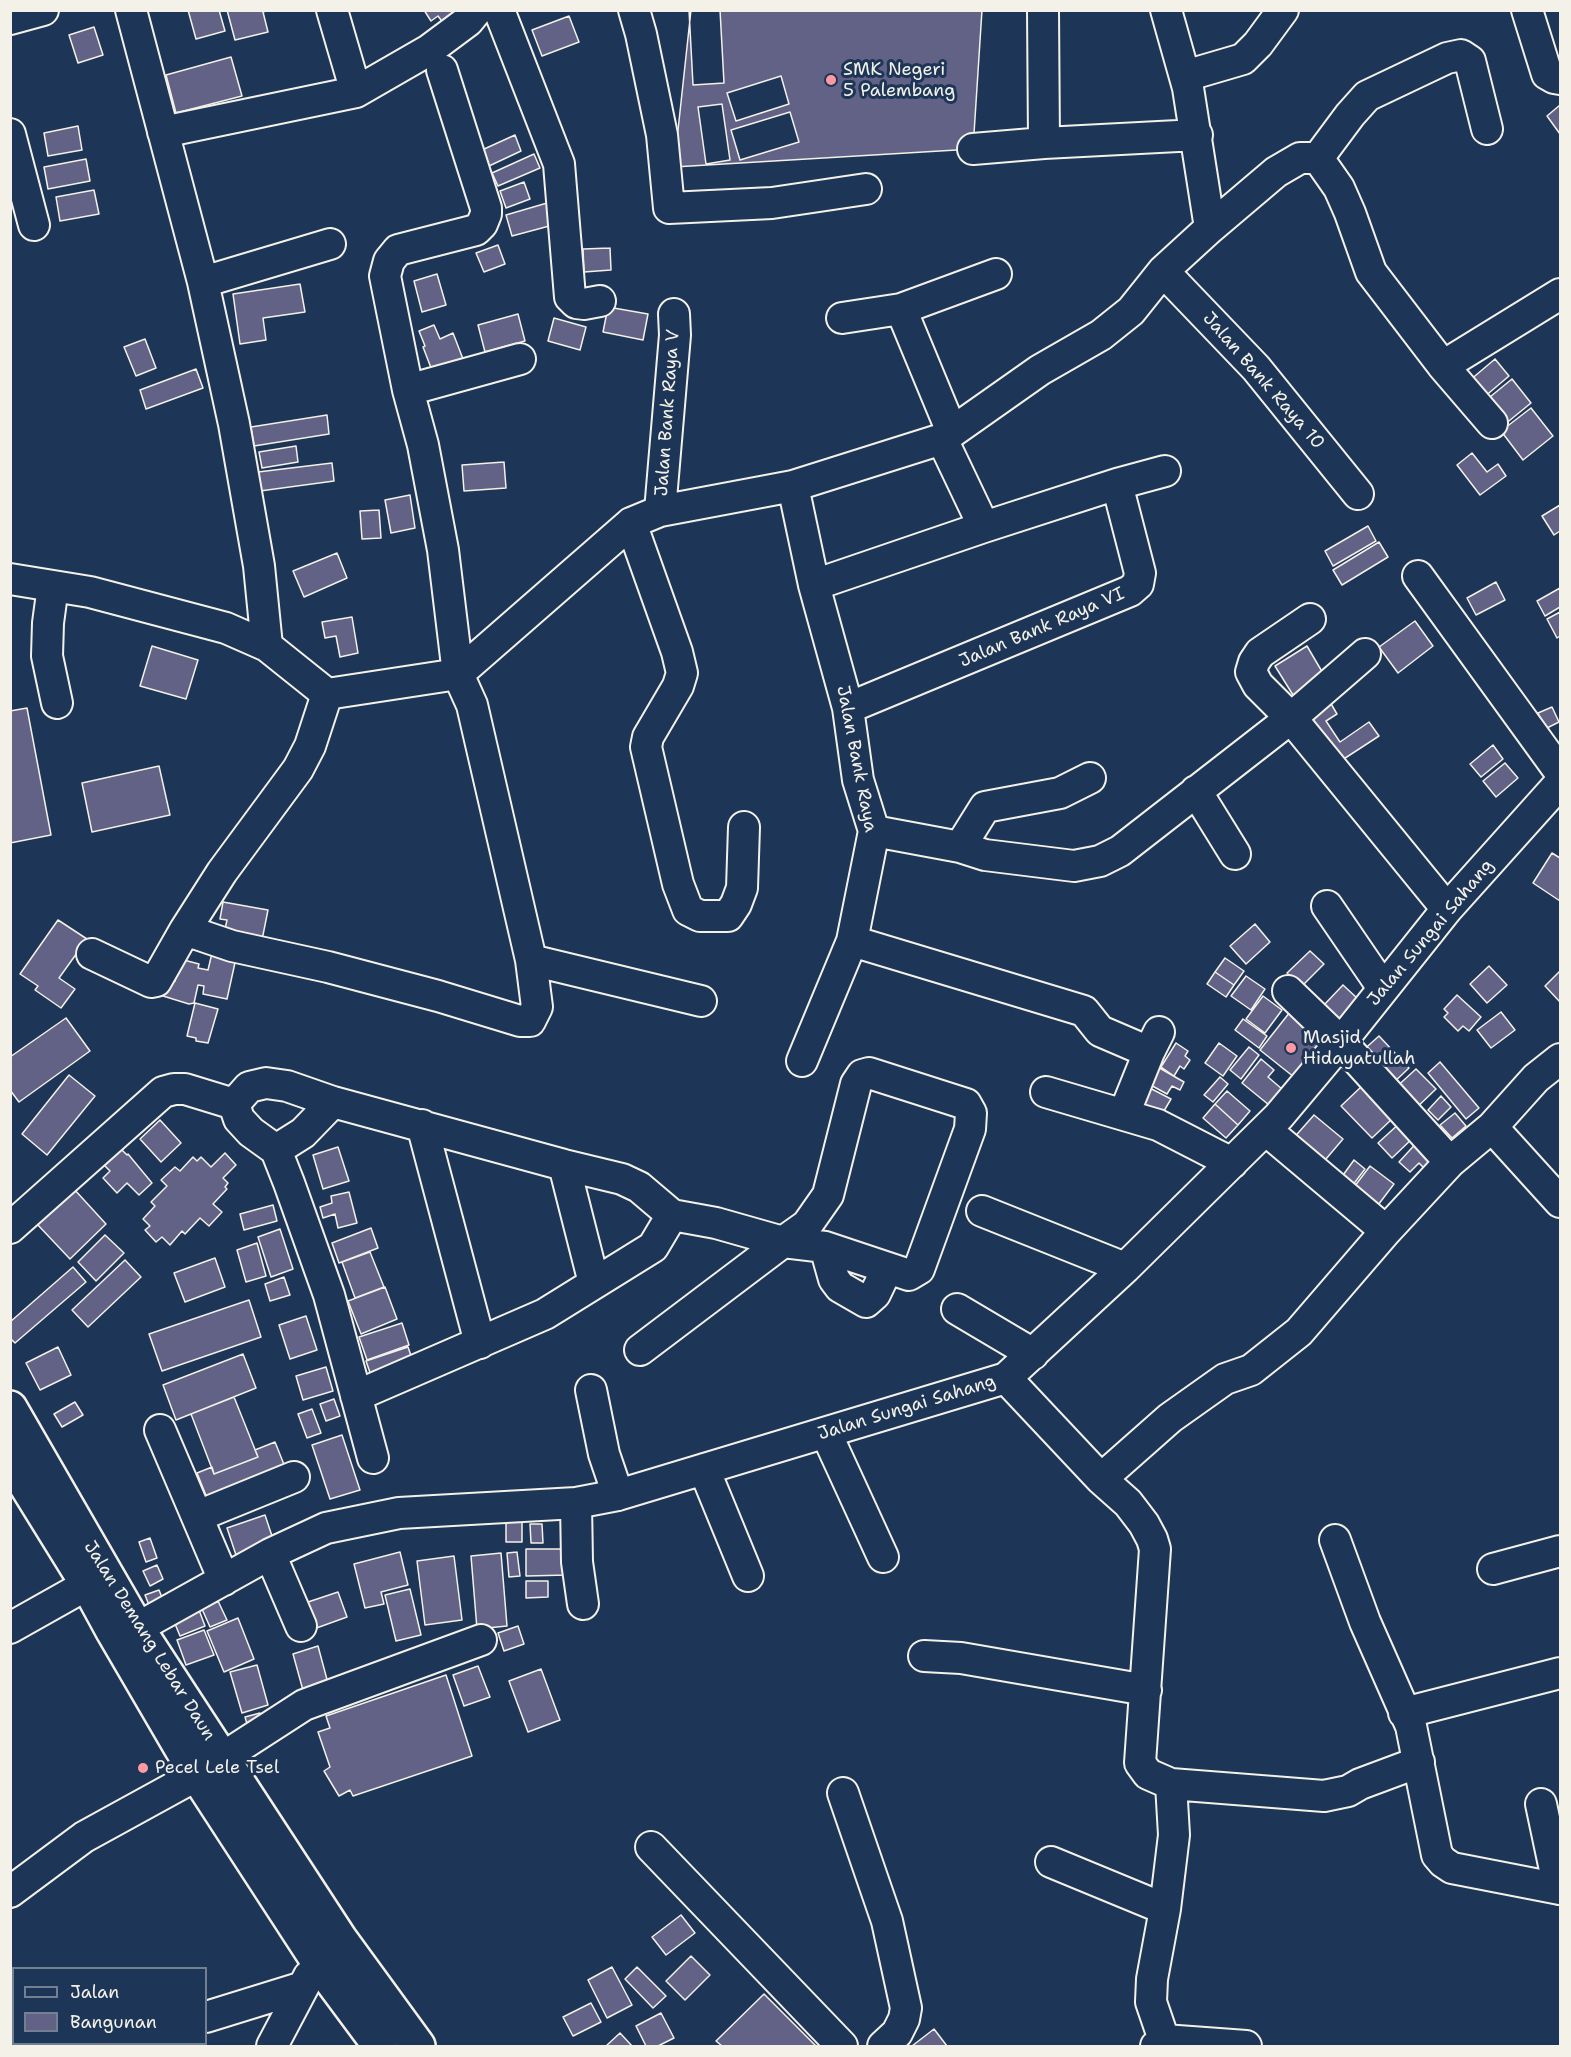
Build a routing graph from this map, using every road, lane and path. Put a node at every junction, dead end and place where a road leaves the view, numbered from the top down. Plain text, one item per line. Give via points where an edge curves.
1 (131, 10) edge
2 (332, 10) edge
3 (477, 10) edge
4 (499, 10) edge
5 (634, 10) edge
6 (1043, 10) edge
7 (1166, 10) edge
8 (1283, 10) edge
9 (1527, 10) edge
10 (43, 11) edge
11 (10, 19) edge
12 (442, 70) dead end
13 (1185, 76) junction
14 (1560, 79) edge
15 (356, 92) junction
16 (1487, 129) dead end
17 (163, 132) junction
18 (10, 134) edge
19 (1197, 135) junction
20 (1044, 143) junction
21 (973, 149) dead end
22 (1318, 158) junction
23 (866, 189) dead end
24 (34, 225) dead end
25 (1210, 228) junction
26 (330, 244) dead end
27 (1163, 271) junction
28 (996, 274) dead end
29 (202, 282) junction
30 (600, 301) dead end
31 (1558, 301) edge
32 (901, 309) junction
33 (674, 315) dead end
34 (842, 318) dead end
35 (520, 359) dead end
36 (1443, 366) junction
37 (408, 390) junction
38 (1492, 423) dead end
39 (947, 435) junction
40 (1165, 471) dead end
41 (1117, 484) junction
42 (794, 486) junction
43 (1359, 494) dead end
44 (660, 511) junction
45 (631, 522) junction
46 (984, 527) junction
47 (1418, 576) dead end
48 (10, 579) edge
49 (814, 585) junction
50 (53, 586) junction
51 (1310, 619) dead end
52 (267, 646) junction
53 (1365, 654) dead end
54 (458, 674) junction
55 (327, 694) junction
56 (57, 703) dead end
57 (848, 708) junction
58 (1291, 718) junction
59 (1560, 772) edge
60 (1090, 778) dead end
61 (1560, 783) edge
62 (1196, 791) junction
63 (744, 827) dead end
64 (874, 831) junction
65 (960, 847) junction
66 (1235, 854) dead end
67 (1327, 906) dead end
68 (1447, 909) junction
69 (185, 930) junction
70 (852, 941) junction
71 (92, 954) dead end
72 (531, 960) junction
73 (1383, 988) junction
74 (1288, 991) dead end
75 (701, 1001) dead end
76 (1341, 1042) junction
77 (1560, 1059) edge
78 (802, 1061) dead end
79 (1046, 1092) dead end
80 (333, 1102) junction
81 (234, 1104) junction
82 (1124, 1114) junction
83 (422, 1125) junction
84 (1492, 1127) junction
85 (1266, 1130) junction
86 (276, 1150) junction
87 (1450, 1162) junction
88 (1232, 1163) junction
89 (564, 1165) junction
90 (1560, 1202) edge
91 (982, 1212) dead end
92 (672, 1215) junction
93 (10, 1228) edge
94 (1386, 1231) junction
95 (783, 1242) junction
96 (1125, 1268) junction
97 (594, 1283) junction
98 (957, 1310) dead end
99 (480, 1343) junction
100 (640, 1350) dead end
101 (1033, 1354) junction
102 (1006, 1378) junction
103 (591, 1390) dead end
104 (356, 1396) junction
105 (10, 1408) edge
106 (160, 1430) dead end
107 (826, 1433) junction
108 (373, 1458) dead end
109 (10, 1460) edge
110 (704, 1469) junction
111 (294, 1477) dead end
112 (1101, 1479) junction
113 (618, 1495) junction
114 (576, 1503) junction
115 (198, 1516) junction
116 (1335, 1540) dead end
117 (1560, 1551) edge
118 (270, 1554) junction
119 (883, 1557) dead end
120 (1493, 1569) dead end
121 (748, 1576) dead end
122 (97, 1579) junction
123 (224, 1580) junction
124 (583, 1604) dead end
125 (301, 1626) dead end
126 (10, 1628) edge
127 (137, 1628) junction
128 (481, 1640) dead end
129 (924, 1656) dead end
130 (1560, 1673) edge
131 (1146, 1690) junction
132 (1404, 1713) junction
133 (1419, 1762) junction
134 (210, 1766) junction
135 (1171, 1784) junction
136 (843, 1793) dead end
137 (1541, 1804) dead end
138 (651, 1847) dead end
139 (1051, 1862) dead end
140 (1560, 1889) edge
141 (10, 1892) edge
142 (1165, 1909) junction
143 (320, 1962) junction
144 (207, 2017) edge
145 (1169, 2043) edge
146 (272, 2046) edge
147 (380, 2046) edge
148 (418, 2046) edge
149 (842, 2046) edge
150 (882, 2046) edge
151 (1246, 2046) edge

1 - 17 street
2 - 15 street
3 - 15 street via 429,50
4 - 30 street via 559,164 570,297 576,303
5 - 23 street via 662,135 669,208 772,203
6 - 20 street
7 - 13 street
8 - 13 street via 1243,59
9 - 14 street via 1547,74
10 - 11 street
12 - 37 street via 486,214 476,230 398,249 389,261 386,283
13 - 19 street
15 - 17 street
16 - 22 street via 1470,61 1461,55 1367,96
17 - 29 street
18 - 24 street
19 - 20 street
19 - 25 street
20 - 21 street
22 - 25 street via 1300,158 1276,172
22 - 36 street via 1342,197 1371,272
25 - 27 street
26 - 29 street
27 - 39 street via 1131,311 1101,335 1040,370
27 - 43 street, Jalan Bank Raya 10 via 1256,368
28 - 32 street
29 - 52 street via 236,435 259,566
31 - 36 street
32 - 34 street
32 - 39 street
33 - 44 street, Jalan Bank Raya V
35 - 37 street
36 - 38 street
37 - 54 street via 443,550
39 - 42 street
39 - 46 street
40 - 41 street
41 - 46 street
41 - 57 street, Jalan Bank Raya VI via 1140,573 1138,584 1130,591
42 - 44 street
42 - 49 street, Jalan Bank Raya
44 - 45 street
45 - 54 street
45 - 63 street via 682,674 646,747 678,884 688,910 700,916 728,916 742,888
46 - 49 street
47 - 59 street
48 - 50 street
49 - 57 street, Jalan Bank Raya
50 - 52 street via 226,628
50 - 56 street via 48,657
51 - 58 street via 1260,653 1251,672 1258,685
52 - 55 street
53 - 58 street
54 - 55 street
54 - 72 street via 472,705
55 - 69 street via 298,769
57 - 64 street, Jalan Bank Raya via 858,780
58 - 62 street
58 - 68 street
60 - 65 street via 1060,793 985,807
61 - 68 street, Jalan Sungai Sahang
62 - 65 street via 1120,851 1100,861 1074,866 985,855
62 - 66 street
64 - 65 street
64 - 70 street, Jalan Bank Raya
67 - 73 street
68 - 73 street, Jalan Sungai Sahang
69 - 71 street via 156,981
69 - 72 street via 232,946 339,970 530,1022 537,1007
70 - 78 street, Jalan Bank Raya
70 - 82 street via 1084,1011 1100,1030 1154,1042
72 - 75 street
73 - 76 street, Jalan Sungai Sahang
74 - 76 street
76 - 85 street, Jalan Sungai Sahang
76 - 87 street
77 - 84 street via 1536,1078
79 - 82 street
80 - 81 street via 266,1083 249,1087
80 - 83 street
80 - 86 street via 303,1133
81 - 86 street via 239,1119 250,1132
81 - 93 street via 185,1089 163,1092
82 - 88 street via 1158,1125
83 - 89 street
83 - 99 street
84 - 87 street
84 - 90 street
85 - 88 street, Jalan Sungai Sahang
85 - 94 street
86 - 104 street via 329,1295
87 - 94 street
88 - 96 street, Jalan Sungai Sahang
89 - 92 street via 622,1179 639,1187
89 - 97 street
91 - 96 street
92 - 95 street
92 - 97 street via 653,1246
94 - 112 street via 1299,1332 1251,1370 1225,1379 1170,1418
95 - 95 street via 807,1226 828,1195 856,1084 862,1075 869,1073 966,1104 971,1113 970,1129 919,1269 909,1275 825,1247
95 - 100 street
96 - 101 street, Jalan Sungai Sahang
97 - 99 street via 545,1314
98 - 101 street
99 - 104 street
101 - 102 street, Jalan Sungai Sahang
102 - 107 street, Jalan Sungai Sahang
102 - 112 street
103 - 113 street via 604,1454
104 - 108 street
105 - 122 highway, Jalan Demang Lebar Daun
106 - 115 street
107 - 110 street, Jalan Sungai Sahang
107 - 119 street
109 - 122 highway, Jalan Demang Lebar Daun
110 - 113 street, Jalan Sungai Sahang
110 - 121 street
111 - 115 street
112 - 131 street via 1128,1503 1144,1524 1155,1549
113 - 114 street, Jalan Sungai Sahang
114 - 118 street, Jalan Sungai Sahang via 399,1513 326,1528
114 - 124 street
115 - 123 street
116 - 132 street
117 - 120 street
118 - 123 street, Jalan Sungai Sahang
118 - 125 street
122 - 126 street
122 - 127 highway, Jalan Demang Lebar Daun
122 - 134 highway, Jalan Demang Lebar Daun via 113,1631
123 - 127 street, Jalan Sungai Sahang
127 - 134 highway, Jalan Demang Lebar Daun
128 - 134 street via 304,1705
129 - 131 street via 962,1658
130 - 132 street
131 - 135 street via 1140,1763 1148,1774
132 - 133 street
133 - 135 street via 1348,1791 1324,1796
133 - 140 street via 1437,1855 1443,1862 1452,1868
134 - 141 street via 84,1838
134 - 143 highway, Jalan Demang Lebar Daun
135 - 142 street via 1174,1835
136 - 150 street via 886,1921 906,2008 897,2033
137 - 140 street
138 - 149 street
139 - 142 street
142 - 145 street via 1151,2002
143 - 144 street
143 - 146 street
143 - 147 highway, Jalan Demang Lebar Daun
143 - 148 highway, Jalan Demang Lebar Daun
145 - 151 street

